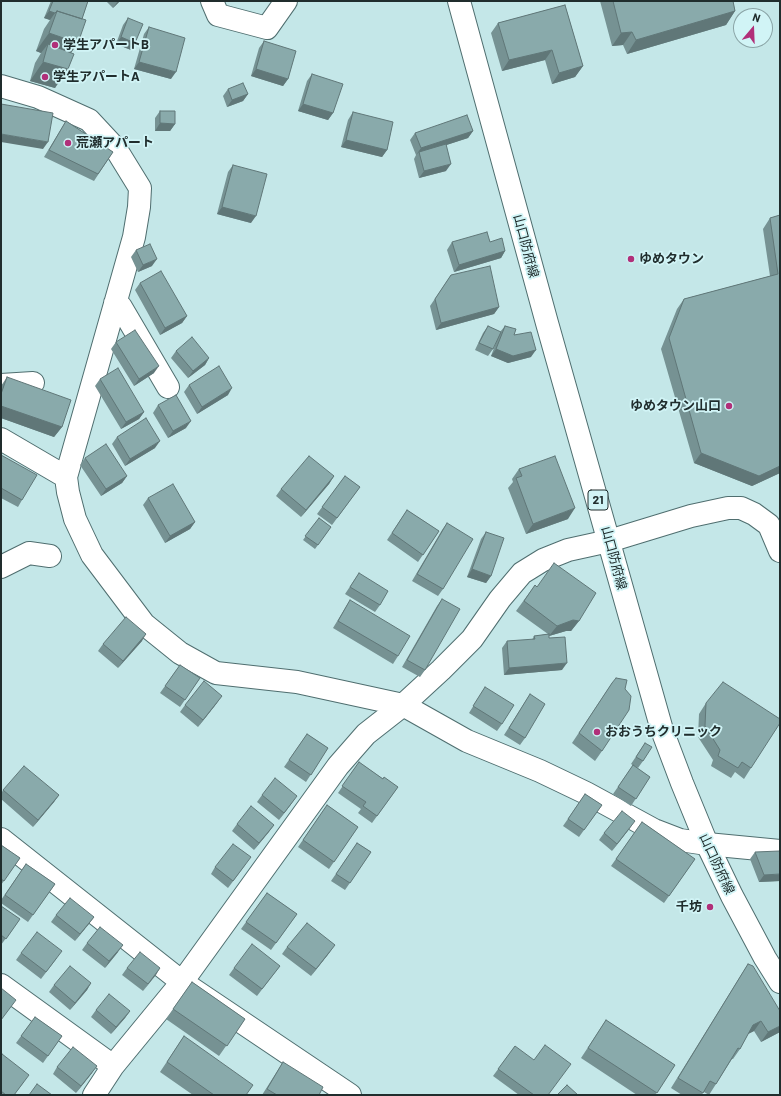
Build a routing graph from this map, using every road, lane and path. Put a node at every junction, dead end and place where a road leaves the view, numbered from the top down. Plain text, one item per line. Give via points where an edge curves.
1 (212, 1) edge
2 (286, 1) edge
3 (459, 1) edge
4 (1, 86) edge
5 (115, 303) junction
6 (33, 383) dead end
7 (1, 385) edge
8 (168, 387) dead end
9 (1, 439) edge
10 (66, 477) junction
11 (609, 541) junction
12 (780, 551) edge
13 (50, 556) dead end
14 (1, 567) edge
15 (403, 705) junction
16 (1, 838) edge
17 (707, 844) junction
18 (780, 851) edge
19 (182, 982) junction
20 (780, 982) edge
21 (1, 985) edge
22 (113, 1066) junction
23 (94, 1095) edge
24 (350, 1095) edge

1 - 2 street via 218,15 267,28
3 - 11 street, 山口防府線 / 21
4 - 5 street via 38,97 89,120 116,149 140,188 134,237
5 - 8 street via 121,307
5 - 10 street
6 - 7 street
9 - 10 street
10 - 15 street via 75,519 92,555 144,624 180,653 216,673 297,682
11 - 12 street via 691,516 728,508 741,508 769,525
11 - 15 street via 568,550 543,560 522,573 472,639
11 - 17 street, 山口防府線 / 21 via 662,730
13 - 14 street via 29,553
15 - 17 street via 467,741 540,771 654,830 680,840
15 - 19 street via 366,734 338,766
16 - 19 street
17 - 18 street
17 - 20 street, 山口防府線 / 21 via 732,896
19 - 22 street
19 - 24 street
21 - 22 street
22 - 23 street

